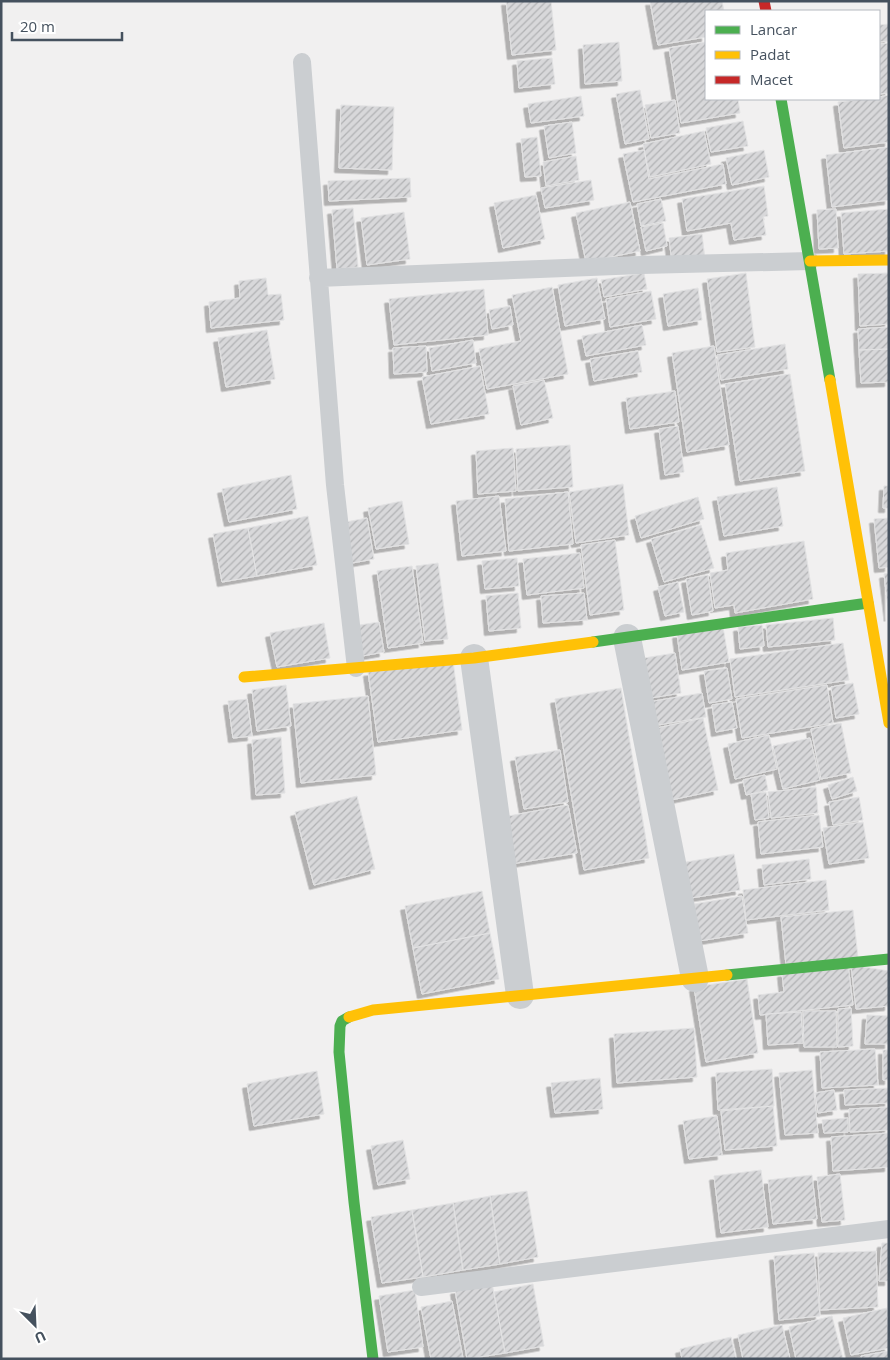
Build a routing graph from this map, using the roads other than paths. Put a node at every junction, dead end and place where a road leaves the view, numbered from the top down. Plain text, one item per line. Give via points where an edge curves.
1 (302, 62) dead end
2 (781, 100) edge
3 (889, 260) edge
4 (810, 261) junction
5 (318, 278) junction
6 (868, 603) junction
7 (627, 638) junction
8 (474, 658) junction
9 (356, 668) junction
10 (244, 677) dead end
11 (889, 723) edge
12 (889, 959) edge
13 (695, 978) junction
14 (520, 996) junction
15 (889, 1229) edge
16 (420, 1287) dead end
17 (373, 1359) edge

1 - 5 lane
2 - 4 street
3 - 4 street
4 - 5 lane
4 - 6 street
5 - 9 lane via 335,485
6 - 7 street
6 - 11 street
7 - 8 street
7 - 13 street
8 - 9 street
8 - 14 street
9 - 10 street
12 - 13 street
13 - 14 street
14 - 17 street via 372,1010 352,1014 342,1020 338,1030
15 - 16 lane

